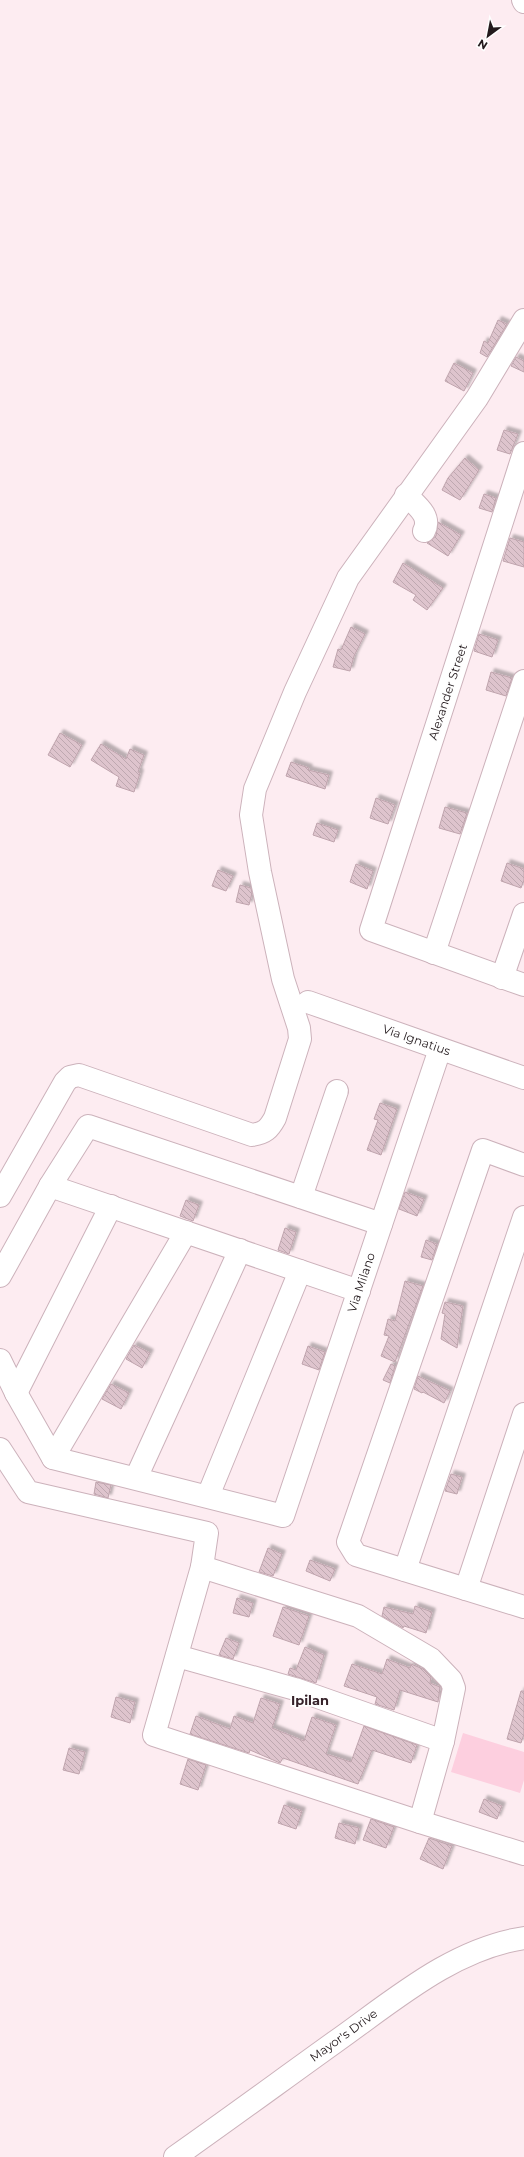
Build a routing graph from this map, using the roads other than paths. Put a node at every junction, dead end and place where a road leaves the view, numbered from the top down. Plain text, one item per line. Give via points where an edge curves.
1 (524, 320) edge
2 (524, 453) edge
3 (406, 495) junction
4 (424, 531) dead end
5 (524, 681) edge
6 (524, 914) edge
7 (434, 953) junction
8 (502, 978) junction
9 (524, 985) edge
10 (308, 1002) dead end
11 (440, 1049) junction
12 (524, 1078) edge
13 (337, 1091) dead end
14 (524, 1164) edge
15 (50, 1186) junction
16 (0, 1196) edge
17 (301, 1197) junction
18 (111, 1206) junction
19 (524, 1217) edge
20 (381, 1224) junction
21 (186, 1232) junction
22 (240, 1250) junction
23 (300, 1271) junction
24 (0, 1276) edge
25 (359, 1291) junction
26 (0, 1360) edge
27 (16, 1393) junction
28 (524, 1414) edge
29 (0, 1449) edge
30 (53, 1458) junction
31 (136, 1478) junction
32 (208, 1496) junction
33 (202, 1567) junction
34 (405, 1570) junction
35 (466, 1589) junction
36 (524, 1606) edge
37 (177, 1656) junction
38 (443, 1741) junction
39 (420, 1822) junction
40 (524, 1854) edge
41 (524, 1938) edge
42 (175, 2157) edge

1 - 3 street via 477,398
2 - 7 street, Alexander Street via 371,930
3 - 4 street via 425,514 427,524
3 - 16 street via 348,578 295,692 255,788 251,815 260,872 283,979 300,1034 270,1127 263,1133 252,1135 79,1075 70,1076
5 - 7 street
6 - 8 street
7 - 8 street
8 - 9 street
10 - 11 street, Via Ignatius
11 - 12 street, Via Ignatius
11 - 20 street, Via Milano
13 - 17 street
14 - 34 street via 483,1150 348,1542 356,1555
15 - 17 street via 88,1126
15 - 18 street
15 - 24 street
17 - 20 street
18 - 21 street
18 - 27 street
19 - 34 street
20 - 25 street, Via Milano
21 - 22 street
21 - 30 street
22 - 23 street
22 - 31 street
23 - 25 street
23 - 32 street
25 - 32 street, Via Milano via 283,1516
26 - 27 street
27 - 30 street
28 - 35 street
29 - 33 street via 28,1492 207,1533
30 - 31 street
31 - 32 street
33 - 37 street
33 - 38 street via 358,1616 431,1659 451,1680 454,1688
34 - 35 street
35 - 36 street
37 - 38 street via 295,1689
37 - 39 street via 154,1735
38 - 39 street
39 - 40 street
41 - 42 street, Mayor's Drive via 476,1951 448,1964

